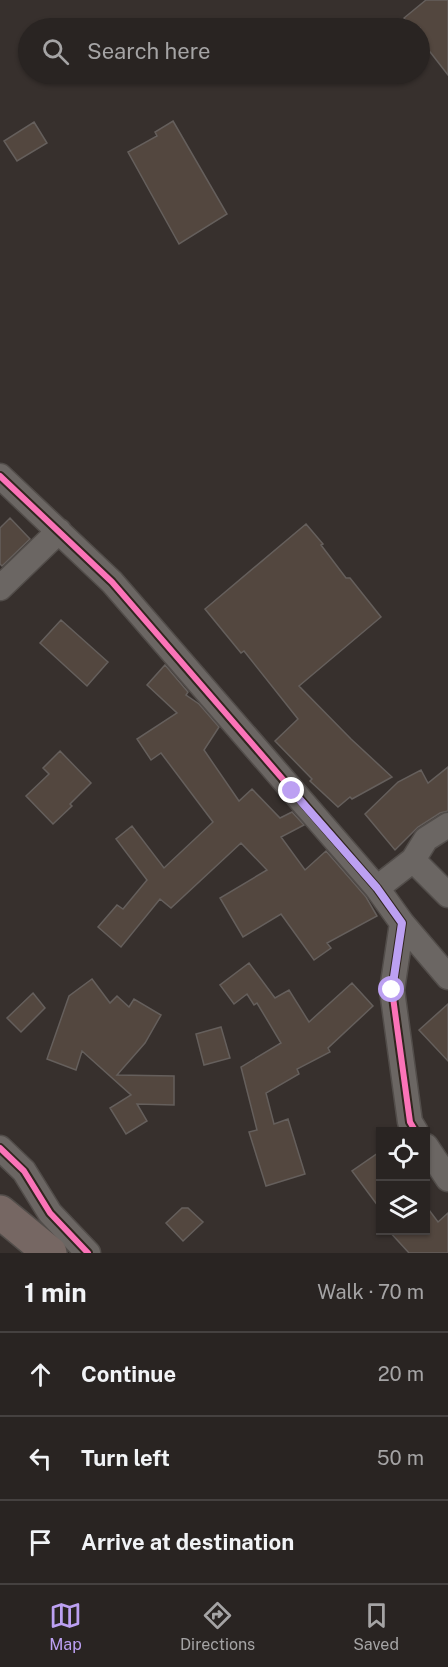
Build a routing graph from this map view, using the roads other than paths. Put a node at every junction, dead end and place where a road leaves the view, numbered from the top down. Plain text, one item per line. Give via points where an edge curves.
1 (0, 476) edge
2 (59, 531) junction
3 (0, 588) edge
4 (448, 825) edge
5 (413, 860) junction
6 (377, 888) junction
7 (448, 895) edge
8 (402, 923) junction
9 (448, 977) edge
10 (413, 1127) edge
11 (0, 1148) edge
12 (430, 1152) edge
13 (448, 1179) edge
14 (0, 1212) edge
15 (50, 1253) edge
16 (88, 1253) edge

1 - 2 street
2 - 3 street
2 - 6 street via 112,582
4 - 5 street via 426,840
5 - 6 street
5 - 7 street
6 - 8 street
8 - 9 street
8 - 10 street via 392,990
11 - 16 street via 24,1171 50,1213
12 - 13 street
14 - 15 highway

